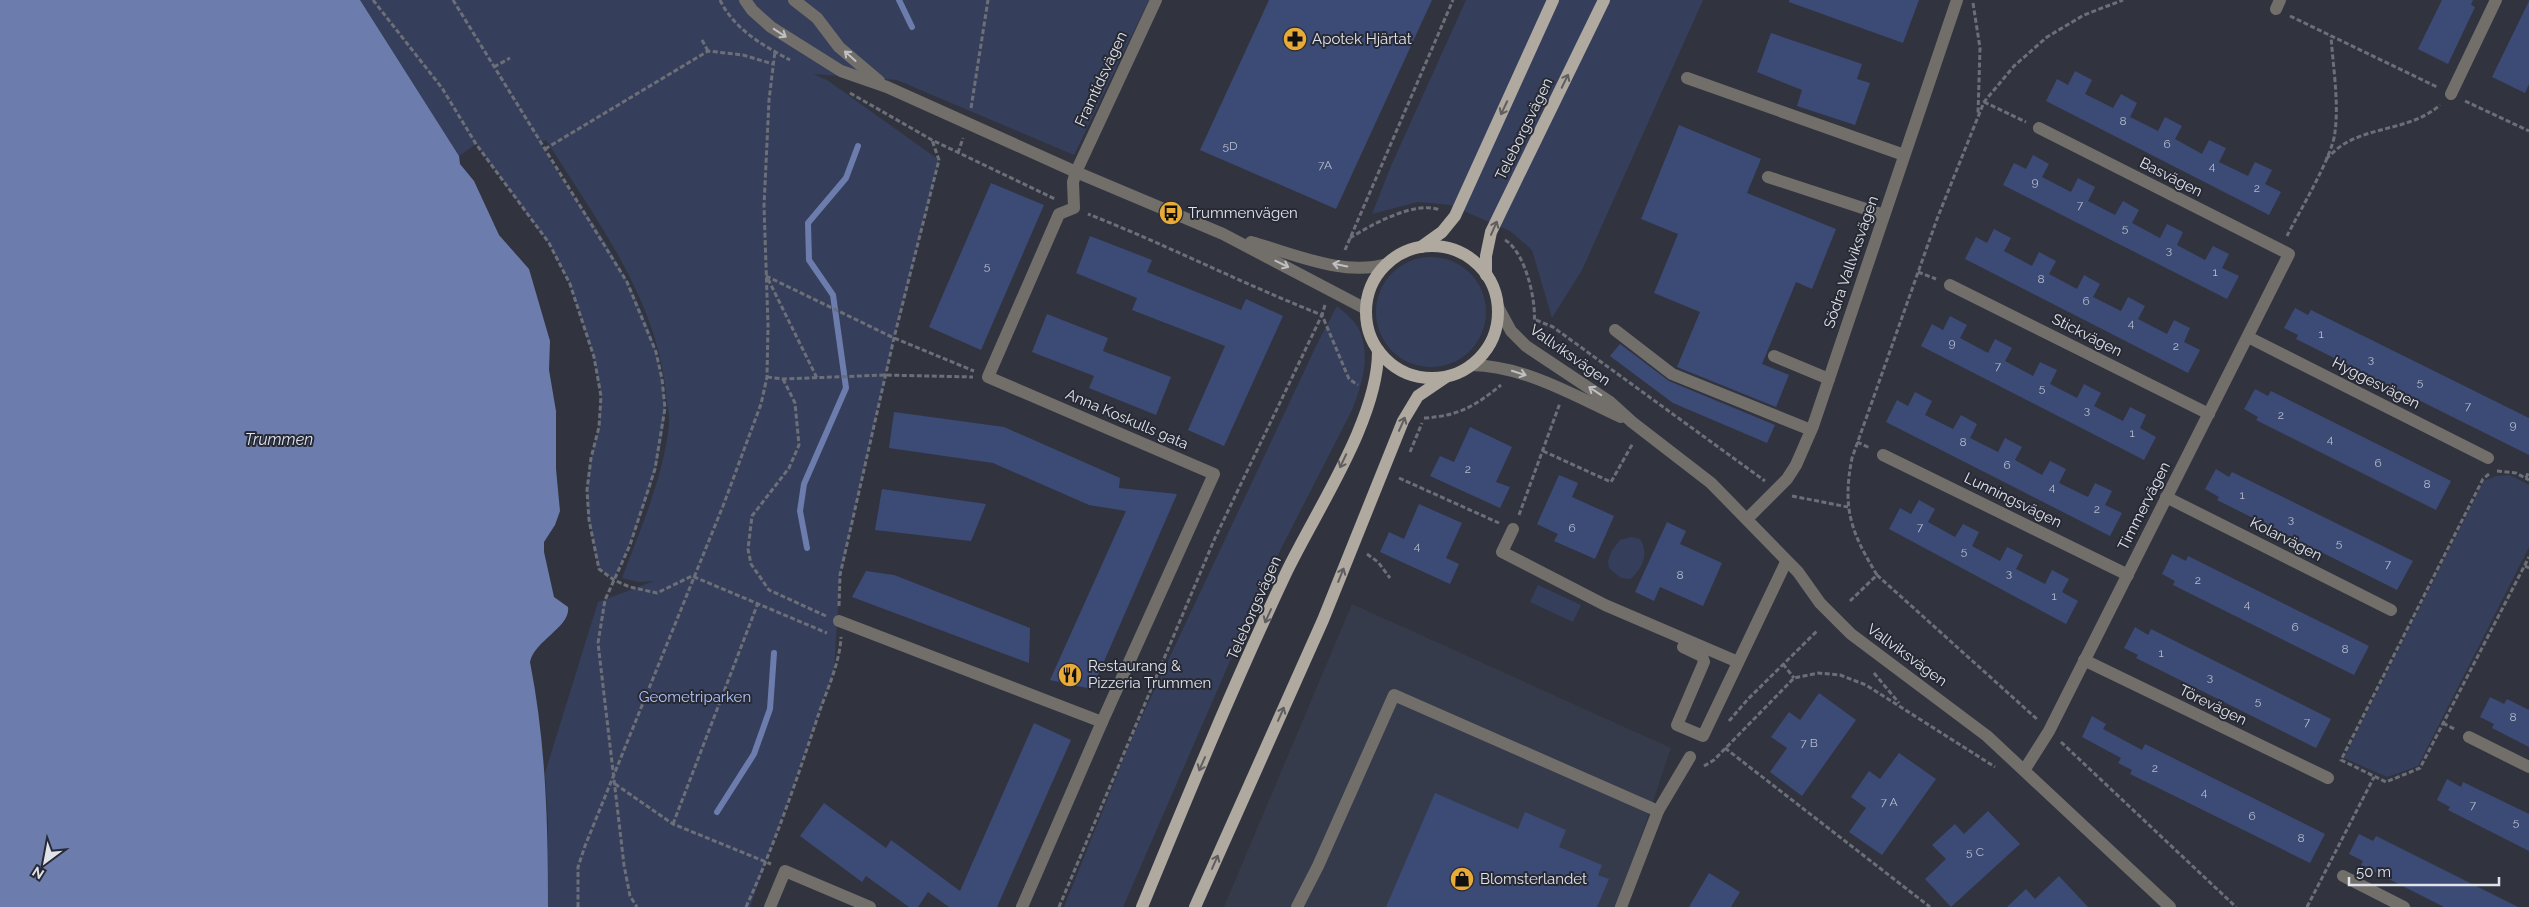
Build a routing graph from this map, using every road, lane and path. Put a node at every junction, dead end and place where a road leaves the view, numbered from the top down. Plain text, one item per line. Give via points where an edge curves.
1 (373, 0) edge
2 (453, 0) edge
3 (720, 0) edge
4 (745, 0) edge
5 (794, 0) edge
6 (988, 0) edge
7 (1156, 0) edge
8 (1453, 0) edge
9 (1553, 0) edge
10 (1604, 0) edge
11 (1957, 0) edge
12 (1973, 0) edge
13 (2496, 0) edge
14 (2278, 4) edge
15 (780, 33) junction
16 (2331, 36) junction
17 (702, 40) dead end
18 (708, 51) junction
19 (775, 52) junction
20 (510, 58) dead end
21 (792, 61) dead end
22 (773, 64) junction
23 (494, 67) junction
24 (1687, 78) dead end
25 (887, 87) junction
26 (843, 89) dead end
27 (2451, 94) junction
28 (1984, 102) dead end
29 (1978, 117) dead end
30 (967, 124) junction
31 (2039, 128) joint
32 (2529, 131) edge
33 (932, 140) junction
34 (544, 149) junction
35 (958, 152) junction
36 (1904, 155) junction
37 (2326, 159) junction
38 (1076, 172) junction
39 (1768, 177) dead end
40 (1074, 208) junction
41 (1884, 215) junction
42 (1455, 216) junction
43 (1491, 232) junction
44 (1223, 234) junction
45 (1350, 238) junction
46 (1421, 247) junction
47 (2285, 252) junction
48 (1387, 264) junction
49 (1339, 265) junction
50 (1486, 275) junction
51 (766, 276) junction
52 (1950, 285) dead end
53 (1330, 289) junction
54 (1498, 307) junction
55 (1366, 309) junction
56 (1322, 315) junction
57 (1536, 320) junction
58 (1615, 330) dead end
59 (894, 338) junction
60 (2248, 338) junction
61 (1526, 346) junction
62 (1378, 350) junction
63 (1774, 356) dead end
64 (1471, 365) junction
65 (1512, 371) junction
66 (885, 375) junction
67 (1446, 376) junction
68 (767, 377) junction
69 (988, 377) junction
70 (817, 378) junction
71 (783, 379) junction
72 (1829, 379) junction
73 (1501, 385) junction
74 (1509, 387) dead end
75 (1373, 395) junction
76 (1552, 399) dead end
77 (1560, 401) junction
78 (1567, 403) dead end
79 (1409, 410) junction
80 (2209, 414) junction
81 (1632, 422) junction
82 (1811, 430) junction
83 (1635, 440) dead end
84 (1543, 451) junction
85 (1883, 454) dead end
86 (2488, 458) dead end
87 (2529, 471) edge
88 (1399, 478) dead end
89 (2527, 479) edge
90 (1778, 489) junction
91 (2166, 498) junction
92 (1848, 507) dead end
93 (1748, 518) junction
94 (1513, 529) junction
95 (1367, 553) dead end
96 (2529, 557) edge
97 (1786, 562) junction
98 (2525, 566) junction
99 (2529, 568) edge
100 (2128, 575) junction
101 (692, 576) junction
102 (1390, 578) dead end
103 (614, 580) junction
104 (758, 603) junction
105 (2391, 610) dead end
106 (838, 621) junction
107 (1817, 631) dead end
108 (841, 639) junction
109 (1684, 646) dead end
110 (2084, 660) junction
111 (1738, 662) junction
112 (1783, 664) junction
113 (1872, 671) dead end
114 (1794, 678) junction
115 (1901, 705) junction
116 (1102, 722) junction
117 (1724, 728) dead end
118 (2469, 737) dead end
119 (1725, 748) junction
120 (1690, 757) dead end
121 (1702, 767) dead end
122 (2529, 767) edge
123 (2025, 769) junction
124 (1998, 770) dead end
125 (614, 772) junction
126 (2374, 777) junction
127 (2328, 778) dead end
128 (615, 784) junction
129 (1658, 811) junction
130 (673, 824) junction
131 (764, 861) junction
132 (785, 871) junction
133 (2343, 876) dead end
134 (578, 907) edge
135 (637, 907) edge
136 (746, 907) edge
137 (770, 907) edge
138 (870, 907) edge
139 (1022, 907) edge
140 (1059, 907) edge
141 (1142, 907) edge
142 (1195, 907) edge
143 (1297, 907) edge
144 (1621, 907) edge
145 (1930, 907) edge
146 (2170, 907) edge
147 (2307, 907) edge
148 (2404, 907) edge

1 - 103 path via 442,88 476,144 549,243 570,284 594,356 601,396 599,427 587,490 589,520 599,568
2 - 23 path
3 - 19 path via 728,17
4 - 15 street
25 -> 5 street via 839,46 817,18
6 - 30 path
7 - 38 street, Framtidsvägen
8 - 45 path
9 -> 42 main road, Teleborgsvägen
43 -> 10 main road, Teleborgsvägen
11 - 36 street, Södra Vallviksvägen
12 - 29 path via 1980,48
13 - 27 street
14 - 16 path
15 - 19 path
15 -> 25 street via 842,71
16 - 27 path
16 - 37 path via 2335,134
17 - 18 path
18 - 22 path via 743,55
18 - 34 path
19 - 21 path
19 - 22 path
20 - 23 path
22 - 51 path via 764,189
23 - 34 path
24 - 36 street
25 - 30 street
26 - 33 path
27 - 32 path
27 - 37 path via 2427,117 2364,135 2343,144
28 - 31 path
30 - 35 path
30 - 38 street
31 - 47 street, Basvägen
33 - 35 path
33 - 59 path via 939,160
34 - 103 path via 627,282 656,352 662,379 665,408 655,469
35 - 40 path
36 - 41 street, Södra Vallviksvägen
37 - 47 path
38 - 40 street
38 - 44 street
39 - 41 street
40 - 56 path via 1160,242 1252,287
40 - 69 street via 1059,214
41 - 72 street, Södra Vallviksvägen
42 - 45 path via 1433,208 1404,213 1374,223
42 - 46 main road, Teleborgsvägen via 1442,232
43 - 50 main road, Teleborgsvägen
43 - 57 path via 1508,242 1526,270
44 - 49 street
44 -> 53 street
45 - 49 path
46 - 48 main road via 1403,253
46 - 50 main road via 1458,252 1474,261
47 - 60 street, Timmervägen
48 -> 49 street via 1371,269
48 - 55 main road via 1372,284
50 - 54 main road
51 - 59 path
51 - 68 path
51 - 70 path
52 - 80 street, Stickvägen
53 - 55 street
53 - 56 path
54 - 61 street, Vallviksvägen via 1511,332
54 - 64 main road via 1492,340
55 - 62 main road via 1369,330
56 - 75 path via 1349,379
56 - 140 path via 1215,538
57 - 61 path
57 - 90 path via 1553,326
58 - 82 street via 1672,374
59 - 66 path
59 - 69 path
60 - 80 street, Timmervägen
60 - 86 street, Hyggesvägen
81 -> 61 street, Vallviksvägen via 1610,402
62 - 67 main road via 1391,364 1408,373 1427,378
62 - 75 main road, Teleborgsvägen
63 - 72 street
64 - 65 street, Vallviksvägen
64 - 67 main road
65 - 73 path
65 -> 81 street, Vallviksvägen via 1562,389
66 - 69 path
66 - 70 path
66 - 106 path via 840,575
67 - 79 main road via 1422,392
68 - 71 path
68 - 101 path via 745,448
69 - 116 street, Anna Koskulls gata via 1214,474
70 - 71 path
71 - 106 path via 795,403 799,445 789,468 752,516 748,549 751,564 769,590
72 - 82 street, Södra Vallviksvägen
73 - 74 path
73 - 79 path via 1472,407 1449,416 1425,418
75 -> 141 main road, Teleborgsvägen via 1288,571
76 - 77 path
77 - 78 path
77 - 84 path
142 -> 79 main road via 1323,620
80 - 91 street, Timmervägen
81 - 93 street, Vallviksvägen via 1711,483
82 - 90 street, Södra Vallviksvägen via 1796,465
83 - 84 path via 1611,482
84 - 94 path
85 - 100 street, Lunningsvägen
87 - 89 path
88 - 94 path
89 - 126 path via 2499,471 2483,479 2341,760
90 - 92 path via 1795,497
90 - 93 street, Södra Vallviksvägen
91 - 100 street, Timmervägen
91 - 105 street, Kolarvägen
93 - 97 street, Vallviksvägen
94 - 111 street via 1502,552 1605,604
95 - 102 path
96 - 98 path
97 - 111 street
97 - 123 street, Vallviksvägen via 1851,634 1988,736
98 - 99 path
98 - 126 path via 2420,768 2386,782
100 - 110 street, Timmervägen
101 - 103 path via 657,593
101 - 104 path
101 - 125 path via 669,642
103 - 125 path via 605,600 598,643
104 - 108 path
104 - 130 path
106 - 108 path
106 - 116 street
107 - 112 path
108 - 131 path via 810,740
109 - 111 street via 1702,656 1704,662 1677,725 1703,736
110 - 123 street, Timmervägen via 2049,731
110 - 127 street, Törevägen
112 - 114 path
112 - 117 path
113 - 115 path
114 - 115 path via 1818,673 1840,675 1866,685
114 - 119 path
115 - 124 path
116 - 139 street, Anna Koskulls gata
118 - 122 street
119 - 121 path
119 - 145 path
120 - 129 street
123 - 146 street, Vallviksvägen
125 - 128 path
125 - 134 path via 578,866
126 - 147 path
128 - 130 path
128 - 135 path via 624,865 630,896
129 - 143 street via 1394,695
129 - 144 street
130 - 131 path
131 - 132 path
131 - 136 path
132 - 137 street
132 - 138 street
133 - 148 street

